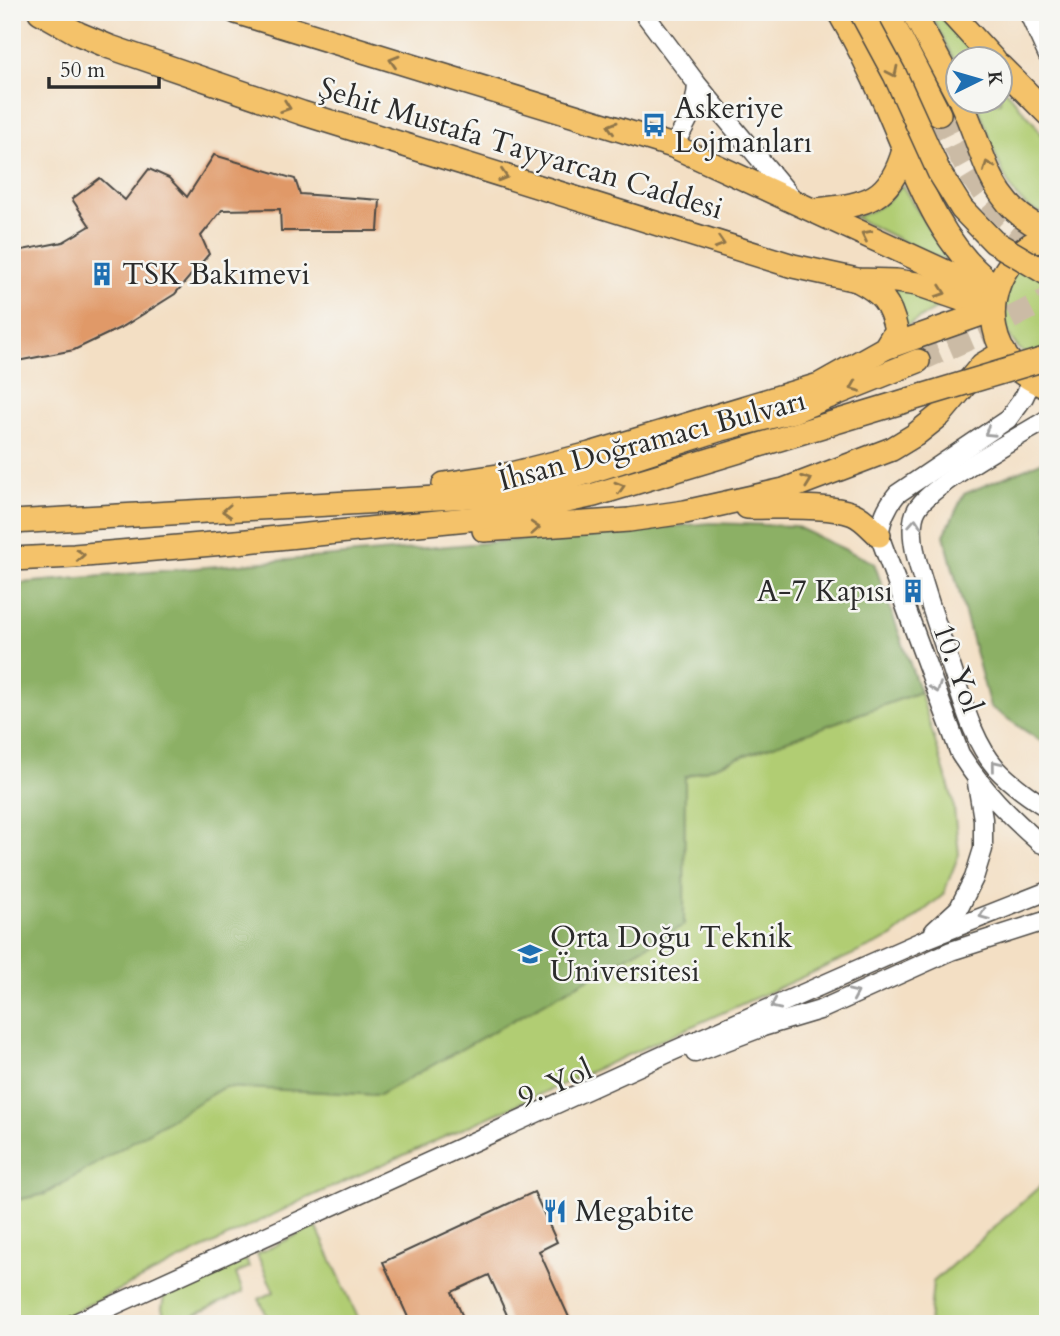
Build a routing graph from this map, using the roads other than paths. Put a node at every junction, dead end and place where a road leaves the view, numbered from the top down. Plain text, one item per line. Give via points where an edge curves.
1 (40, 12) edge
2 (236, 12) edge
3 (643, 12) edge
4 (839, 12) edge
5 (861, 12) edge
6 (887, 12) edge
7 (914, 12) edge
8 (950, 12) edge
9 (1028, 12) edge
10 (981, 46) edge
11 (1048, 56) edge
12 (944, 69) edge
13 (1014, 80) edge
14 (697, 84) junction
15 (939, 114) tunnel mouth
16 (1048, 114) edge
17 (967, 116) edge
18 (673, 146) junction
19 (904, 150) junction
20 (999, 193) junction
21 (794, 200) junction
22 (816, 210) junction
23 (946, 230) junction
24 (1048, 233) edge
25 (1048, 274) edge
26 (857, 280) junction
27 (995, 299) junction
28 (885, 348) junction
29 (1004, 352) junction
30 (1048, 358) edge
31 (918, 361) tunnel mouth
32 (1040, 384) edge
33 (1048, 419) edge
34 (712, 506) junction
35 (271, 509) junction
36 (12, 522) edge
37 (878, 535) junction
38 (247, 541) junction
39 (916, 554) junction
40 (12, 559) edge
41 (890, 567) junction
42 (933, 613) junction
43 (912, 624) junction
44 (976, 779) junction
45 (1048, 808) edge
46 (1048, 846) edge
47 (1048, 891) edge
48 (1048, 920) edge
49 (924, 940) junction
50 (73, 1324) edge
51 (95, 1324) edge

1 -> 26 main road, Şehit Mustafa Tayyarcan Caddesi via 110,47 302,113 793,266
18 -> 2 main road, Şehit Mustafa Tayyarcan Caddesi
3 - 14 street
4 - 19 main road via 883,97
5 -> 25 main road, bridge via 939,172 962,209 994,242
6 - 15 main road
7 - 12 main road
8 - 10 main road
9 - 11 street
13 - 16 main road
14 - 18 street via 697,100
14 - 21 street
20 -> 17 main road
18 - 21 main road, Şehit Mustafa Tayyarcan Caddesi
19 - 22 main road via 896,174 870,200
19 - 23 main road
20 - 23 main road via 982,226
20 - 24 main road via 1018,215
21 - 22 main road, Şehit Mustafa Tayyarcan Caddesi
27 -> 22 main road, Şehit Mustafa Tayyarcan Caddesi
23 - 27 main road
24 - 27 main road via 1014,257
26 -> 27 main road, Şehit Mustafa Tayyarcan Caddesi via 896,281
26 - 28 main road via 875,290 891,308 896,330
27 - 28 main road
27 - 29 main road via 994,325
28 - 35 main road via 819,385 564,461 511,474
29 - 32 main road via 1021,373
34 -> 29 main road via 784,490 892,449 940,415 982,365
38 -> 30 main road, İhsan Doğramacı Bulvarı, bridge via 498,516 554,505
31 -> 35 main road, İhsan Doğramacı Bulvarı via 793,411 551,484 489,495
32 -> 37 street via 1008,419 897,494 888,505
39 -> 33 street, 10. Yol via 916,510 926,498
34 - 37 main road via 831,509 862,519
38 -> 34 main road via 553,527
35 -> 36 main road, İhsan Doğramacı Bulvarı
37 - 41 street, 10. Yol
40 -> 38 main road, İhsan Doğramacı Bulvarı
39 - 41 street
39 - 42 street, 10. Yol
41 - 43 street, 10. Yol
42 - 43 street
45 -> 42 street, 10. Yol via 998,769 981,745
43 -> 44 street, 10. Yol via 960,754
44 - 46 street, 10. Yol via 1000,808
44 - 49 street, 9. Yol via 984,819 983,849 974,878 959,908
47 -> 49 street, 9. Yol
51 -> 48 street, 9. Yol via 672,1061 820,1010 951,951
49 -> 50 street, 9. Yol

